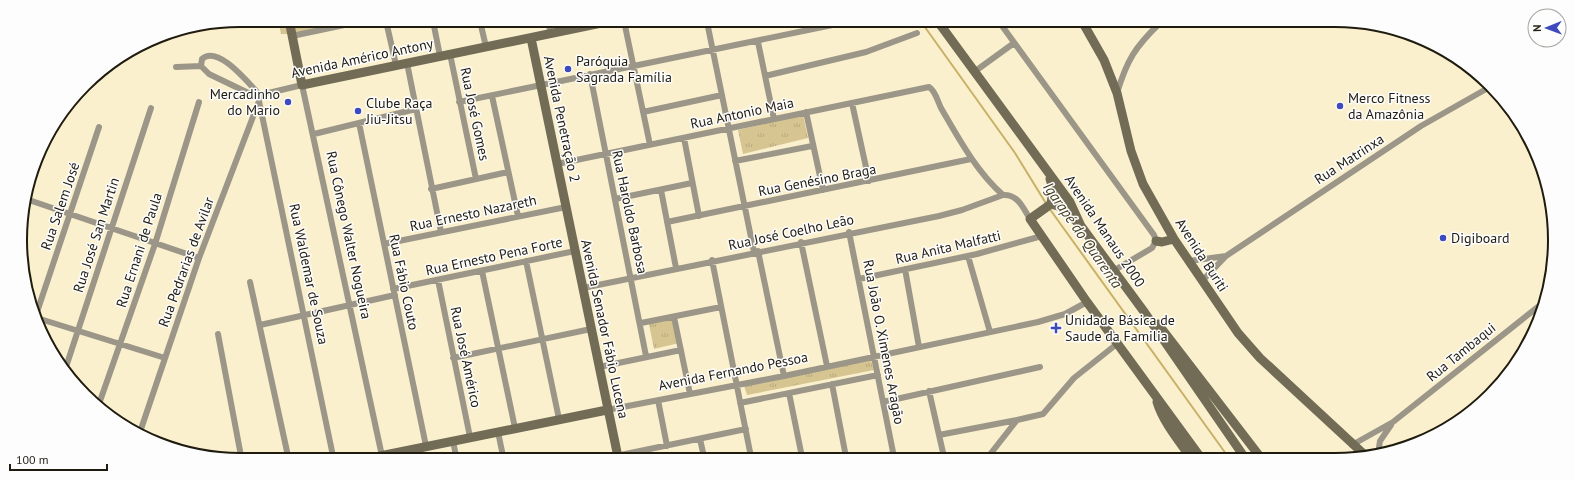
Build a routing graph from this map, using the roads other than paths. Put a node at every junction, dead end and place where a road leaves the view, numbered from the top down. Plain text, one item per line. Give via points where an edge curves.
1 (290, 27) edge
2 (324, 27) edge
3 (387, 27) edge
4 (434, 27) edge
5 (481, 27) edge
6 (549, 27) edge
7 (579, 27) edge
8 (625, 27) edge
9 (708, 27) edge
10 (825, 27) edge
11 (942, 27) edge
12 (1003, 27) edge
13 (1085, 27) edge
14 (1157, 27) edge
15 (917, 33) dead end
16 (551, 34) junction
17 (292, 36) junction
18 (531, 38) junction
19 (758, 42) junction
20 (1014, 43) junction
21 (486, 47) junction
22 (712, 50) junction
23 (450, 54) junction
24 (440, 56) junction
25 (407, 63) junction
26 (396, 65) junction
27 (201, 66) junction
28 (634, 66) junction
29 (176, 67) dead end
30 (974, 72) junction
31 (590, 74) junction
32 (765, 76) junction
33 (302, 85) junction
34 (541, 85) junction
35 (1486, 89) edge
36 (1117, 93) junction
37 (722, 94) junction
38 (492, 96) junction
39 (259, 98) junction
40 (200, 102) dead end
41 (459, 102) junction
42 (852, 103) junction
43 (150, 108) dead end
44 (416, 109) junction
45 (643, 112) junction
46 (806, 112) junction
47 (774, 119) junction
48 (359, 123) junction
49 (99, 127) dead end
50 (728, 129) junction
51 (314, 134) junction
52 (684, 138) junction
53 (650, 145) junction
54 (812, 146) junction
55 (605, 154) junction
56 (971, 159) junction
57 (735, 162) junction
58 (557, 164) junction
59 (508, 172) junction
60 (1050, 176) junction
61 (476, 179) junction
62 (869, 181) junction
63 (692, 183) junction
64 (431, 189) junction
65 (661, 190) junction
66 (823, 190) junction
67 (1003, 195) junction
68 (615, 198) junction
69 (31, 201) edge
70 (1050, 205) junction
71 (566, 206) junction
72 (745, 206) junction
73 (70, 215) junction
74 (518, 216) junction
75 (699, 216) junction
76 (1033, 217) junction
77 (666, 222) junction
78 (1081, 226) junction
79 (111, 228) junction
80 (441, 232) junction
81 (849, 232) junction
82 (1042, 236) junction
83 (1174, 239) junction
84 (1156, 241) junction
85 (801, 242) junction
86 (155, 244) junction
87 (384, 244) junction
88 (575, 251) junction
89 (756, 251) junction
90 (968, 256) junction
91 (1226, 256) junction
92 (199, 258) junction
93 (712, 260) junction
94 (526, 261) junction
95 (1189, 261) junction
96 (676, 268) junction
97 (905, 269) junction
98 (482, 271) junction
99 (1114, 271) junction
100 (632, 278) junction
101 (859, 279) junction
102 (438, 280) junction
103 (1202, 281) junction
104 (250, 282) dead end
105 (583, 288) junction
106 (394, 292) junction
107 (1087, 302) junction
108 (350, 306) junction
109 (721, 307) junction
110 (1537, 307) edge
111 (38, 309) edge
112 (1145, 313) junction
113 (305, 315) junction
114 (674, 317) junction
115 (42, 320) edge
116 (641, 323) junction
117 (260, 325) junction
118 (591, 329) junction
119 (78, 332) junction
120 (990, 332) junction
121 (218, 334) dead end
122 (543, 340) junction
123 (1118, 342) junction
124 (120, 345) junction
125 (919, 347) junction
126 (498, 349) junction
127 (681, 350) junction
128 (646, 356) junction
129 (874, 356) junction
130 (165, 358) junction
131 (453, 358) junction
132 (67, 364) edge
133 (827, 366) junction
134 (599, 367) junction
135 (1040, 367) dead end
136 (878, 375) junction
137 (784, 376) junction
138 (832, 384) junction
139 (736, 385) junction
140 (929, 391) junction
141 (1154, 391) junction
142 (789, 392) junction
143 (690, 394) junction
144 (100, 400) edge
145 (658, 400) junction
146 (884, 402) junction
147 (740, 403) junction
148 (607, 410) junction
149 (559, 419) junction
150 (1017, 420) junction
151 (1393, 422) junction
152 (141, 428) edge
153 (515, 428) junction
154 (746, 429) junction
155 (498, 432) junction
156 (939, 435) junction
157 (470, 438) junction
158 (700, 439) junction
159 (452, 441) junction
160 (1352, 445) junction
161 (426, 446) junction
162 (667, 446) junction
163 (1379, 449) edge
164 (1360, 451) edge
165 (240, 453) edge
166 (287, 453) edge
167 (333, 453) edge
168 (380, 453) edge
169 (394, 453) edge
170 (455, 453) edge
171 (502, 453) edge
172 (614, 453) edge
173 (631, 453) edge
174 (703, 453) edge
175 (750, 453) edge
176 (801, 453) edge
177 (845, 453) edge
178 (894, 453) edge
179 (943, 453) edge
180 (991, 453) edge
181 (1188, 453) edge
182 (1197, 453) edge
183 (1241, 453) edge
184 (1257, 453) edge

1 - 17 street, Rua Cônego Walter Nogueira
2 - 17 street
3 - 26 street
4 - 24 street
5 - 21 street
6 - 16 street
7 - 16 street, Avenida Américo Antony
8 - 28 street
9 - 22 street
10 - 19 street
11 - 30 street, Avenida Manaus 2000
12 - 20 street
13 - 36 street, Avenida Buriti via 1104,60
14 - 36 street via 1138,46 1129,60
15 - 32 street via 866,52
16 - 18 street, Avenida Américo Antony
17 - 33 street, Rua Cônego Walter Nogueira
18 - 21 street, Avenida Américo Antony
18 - 34 street, Avenida Penetração 2
19 - 22 street
19 - 32 street
20 - 30 street
20 - 84 street
21 - 23 street, Avenida Américo Antony
22 - 28 street
22 - 37 street
23 - 24 street, Avenida Américo Antony
23 - 41 street, Rua José Gomes
24 - 25 street, Avenida Américo Antony
25 - 26 street, Avenida Américo Antony
25 - 44 street
26 - 33 street, Avenida Américo Antony
27 - 29 street
27 - 39 street via 209,74
27 - 39 street via 205,56 217,56
28 - 31 street
28 - 45 street
30 - 60 street, Avenida Manaus 2000
31 - 34 street
31 - 55 street, Rua Haroldo Barbosa
32 - 47 street
33 - 39 street, Avenida Américo Antony
33 - 51 street, Rua Cônego Walter Nogueira
34 - 38 street
34 - 58 street, Avenida Penetração 2
35 - 91 street, Rua Matrinxa via 1421,126
36 - 83 street, Avenida Buriti via 1130,151 1143,184
37 - 45 street
37 - 50 street
38 - 41 street
38 - 59 street
39 - 92 street, Rua Pedrarias de Avilar
39 - 113 street, Rua Waldemar de Souza
40 - 86 street, Rua Ernani de Paula
41 - 61 street, Rua José Gomes
42 - 46 street, Rua Antonio Maia
42 - 56 street, Rua Antonio Maia via 926,87 932,88
42 - 62 street
43 - 79 street, Rua José San Martin
44 - 48 street
44 - 64 street
45 - 53 street
46 - 47 street, Rua Antonio Maia
46 - 54 street
47 - 50 street, Rua Antonio Maia
48 - 51 street
48 - 87 street, Rua Fábio Couto
49 - 73 street, Rua Salem José
50 - 52 street, Rua Antonio Maia
50 - 57 street
51 - 108 street, Rua Cônego Walter Nogueira
52 - 53 street, Rua Antonio Maia
52 - 63 street
53 - 55 street, Rua Antonio Maia
54 - 57 street
54 - 66 street
55 - 58 street, Rua Antonio Maia
55 - 68 street, Rua Haroldo Barbosa
56 - 62 street, Rua Genésino Braga
56 - 67 street
57 - 72 street
58 - 71 street, Avenida Penetração 2
59 - 61 street
59 - 74 street
60 - 70 street via 1053,188
60 - 78 street, Avenida Manaus 2000 via 1070,202
61 - 64 street
62 - 66 street, Rua Genésino Braga
63 - 65 street
63 - 75 street
64 - 80 street
65 - 68 street
65 - 77 street
66 - 72 street, Rua Genésino Braga
67 - 76 street via 1016,198
67 - 81 street, Rua José Coelho Leão via 962,210
68 - 100 street, Rua Haroldo Barbosa
69 - 73 street
70 - 76 street
70 - 78 street via 1065,211
71 - 74 street, Rua Ernesto Nazareth
71 - 88 street, Avenida Senador Fábio Lucena
72 - 75 street, Rua Genésino Braga
72 - 89 street
73 - 79 street
73 - 111 street, Rua Salem José
74 - 80 street, Rua Ernesto Nazareth
75 - 77 street, Rua Genésino Braga
76 - 82 street
77 - 96 street
78 - 99 street, Avenida Manaus 2000
79 - 86 street
79 - 119 street, Rua José San Martin
80 - 87 street, Rua Ernesto Nazareth
81 - 85 street, Rua José Coelho Leão
81 - 101 street, Rua João O. Ximenes Aragão
82 - 90 street, Rua Anita Malfatti
82 - 107 street
83 - 84 street
83 - 95 street, Avenida Buriti
84 - 99 street via 1152,248
85 - 89 street, Rua José Coelho Leão
85 - 133 street
86 - 92 street
86 - 124 street, Rua Ernani de Paula
87 - 106 street, Rua Fábio Couto
88 - 94 street, Rua Ernesto Pena Forte
88 - 105 street, Avenida Senador Fábio Lucena
89 - 93 street, Rua José Coelho Leão
89 - 137 street
90 - 97 street, Rua Anita Malfatti
90 - 120 street
91 - 95 street, Rua Matrinxa
91 - 103 street, Rua Matrinxa
92 - 130 street, Rua Pedrarias de Avilar
93 - 96 street, Rua José Coelho Leão
93 - 109 street
94 - 98 street, Rua Ernesto Pena Forte
94 - 122 street
95 - 103 street, Avenida Buriti
96 - 100 street, Rua José Coelho Leão
97 - 101 street, Rua Anita Malfatti
97 - 125 street
98 - 102 street, Rua Ernesto Pena Forte
98 - 126 street
99 - 112 street, Avenida Manaus 2000
100 - 105 street, Rua José Coelho Leão
100 - 116 street, Rua Haroldo Barbosa
101 - 129 street, Rua João O. Ximenes Aragão
102 - 106 street, Rua Ernesto Pena Forte
102 - 131 street, Rua José Américo
103 - 160 street, Avenida Buriti via 1223,313 1260,358
104 - 117 street
105 - 118 street, Avenida Senador Fábio Lucena
106 - 108 street, Rua Ernesto Pena Forte
106 - 161 street, Rua Fábio Couto
107 - 120 street, Avenida Fernando Pessoa via 1051,319
107 - 123 street
108 - 113 street, Rua Ernesto Pena Forte
108 - 168 street, Rua Cônego Walter Nogueira
109 - 114 street
109 - 139 street
110 - 151 street, Rua Tambaqui
112 - 183 street, Avenida Manaus 2000
112 - 184 street via 1168,335
113 - 117 street, Rua Ernesto Pena Forte
113 - 167 street, Rua Waldemar de Souza
114 - 116 street
114 - 127 street
115 - 119 street
116 - 128 street, Rua Haroldo Barbosa
117 - 166 street
118 - 122 street
118 - 134 street, Avenida Senador Fábio Lucena
119 - 124 street
119 - 132 street, Rua José San Martin
120 - 125 street, Avenida Fernando Pessoa
121 - 165 street
122 - 126 street
122 - 149 street
123 - 141 street
123 - 150 street via 1074,378 1043,414
124 - 130 street
124 - 144 street, Rua Ernani de Paula
125 - 129 street, Avenida Fernando Pessoa
126 - 131 street
126 - 153 street
127 - 128 street
127 - 143 street
128 - 134 street
129 - 133 street, Avenida Fernando Pessoa
129 - 136 street, Rua João O. Ximenes Aragão
130 - 152 street, Rua Pedrarias de Avilar
131 - 157 street, Rua José Américo
133 - 137 street, Avenida Fernando Pessoa
134 - 148 street, Avenida Senador Fábio Lucena
135 - 140 street
136 - 138 street
136 - 146 street, Rua João O. Ximenes Aragão
137 - 139 street, Avenida Fernando Pessoa
138 - 142 street
138 - 177 street
139 - 143 street, Avenida Fernando Pessoa
139 - 147 street
140 - 146 street
140 - 156 street
141 - 181 street via 1159,409
141 - 182 street
142 - 147 street
142 - 176 street
143 - 145 street, Avenida Fernando Pessoa
145 - 148 street, Avenida Fernando Pessoa
145 - 162 street
146 - 178 street, Rua João O. Ximenes Aragão
147 - 154 street
148 - 149 street, Avenida Fernando Pessoa
148 - 172 street, Avenida Senador Fábio Lucena
149 - 153 street, Avenida Fernando Pessoa
150 - 156 street
150 - 180 street
151 - 160 street, Rua Tambaqui
151 - 163 street, Rua Tambaqui via 1380,441
153 - 155 street, Avenida Fernando Pessoa
154 - 158 street
154 - 175 street
155 - 157 street, Avenida Fernando Pessoa
155 - 171 street
156 - 179 street
157 - 159 street, Avenida Fernando Pessoa
158 - 162 street
158 - 174 street
159 - 161 street, Avenida Fernando Pessoa
159 - 170 street
160 - 164 street, Avenida Buriti
161 - 169 street, Avenida Fernando Pessoa
162 - 173 street

